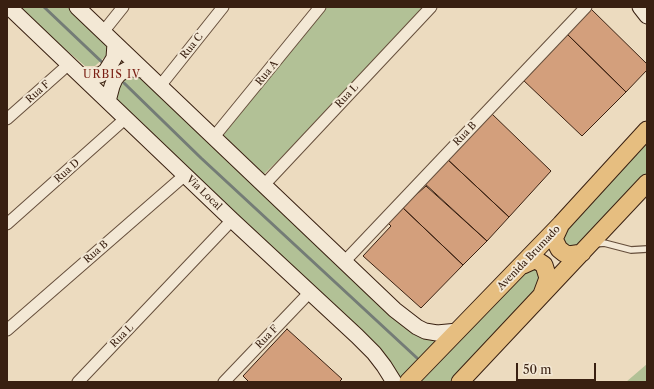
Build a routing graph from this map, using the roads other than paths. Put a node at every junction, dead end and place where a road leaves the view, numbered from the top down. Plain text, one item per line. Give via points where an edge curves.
1 (77, 7) edge
2 (123, 7) edge
3 (224, 7) edge
4 (320, 7) edge
5 (431, 7) edge
6 (586, 7) edge
7 (640, 7) edge
8 (9, 9) edge
9 (647, 16) edge
10 (103, 32) junction
11 (115, 43) junction
12 (69, 64) junction
13 (143, 70) junction
14 (83, 77) junction
15 (160, 86) junction
16 (108, 101) junction
17 (126, 118) junction
18 (7, 119) edge
19 (647, 130) edge
20 (213, 138) junction
21 (185, 175) junction
22 (647, 183) edge
23 (263, 186) junction
24 (232, 220) junction
25 (7, 224) edge
26 (562, 224) junction
27 (586, 249) junction
28 (647, 249) edge
29 (344, 262) junction
30 (523, 265) junction
31 (310, 292) junction
32 (541, 296) junction
33 (7, 330) edge
34 (458, 331) junction
35 (78, 382) edge
36 (224, 382) edge
37 (394, 382) edge
38 (408, 382) edge
39 (460, 382) edge

1 - 10 street
2 - 10 street
3 - 15 street, Rua C
4 - 20 street, Rua A
5 - 23 street, Rua L
6 - 29 street, Rua B
7 - 9 street
8 - 12 street, Via Local
10 - 11 street
11 - 13 street
11 - 14 street via 114,58 106,71 100,75
12 - 14 street, Via Local
12 - 18 street, Rua F
13 - 15 street
13 - 16 street via 126,70 120,74 115,79
14 - 16 street, Via Local
15 - 20 street
16 - 17 street, Via Local
17 - 21 street, Via Local
17 - 25 street, Rua D
19 - 26 main road, Avenida Brumado
20 - 23 street
21 - 24 street, Via Local
21 - 33 street, Rua B
22 - 27 main road
23 - 29 street
24 - 31 street, Via Local
24 - 35 street, Rua L
26 - 27 main road via 554,239 556,245 569,255
26 - 30 main road, Avenida Brumado
27 - 28 lane via 604,243 631,250
27 - 32 main road
29 - 34 street via 417,327 437,333
30 - 32 main road via 534,260 544,265 548,278
30 - 34 main road, Avenida Brumado
31 - 36 street, Rua F
31 - 37 street, Via Local via 374,353
32 - 39 main road
34 - 38 main road, Avenida Brumado

